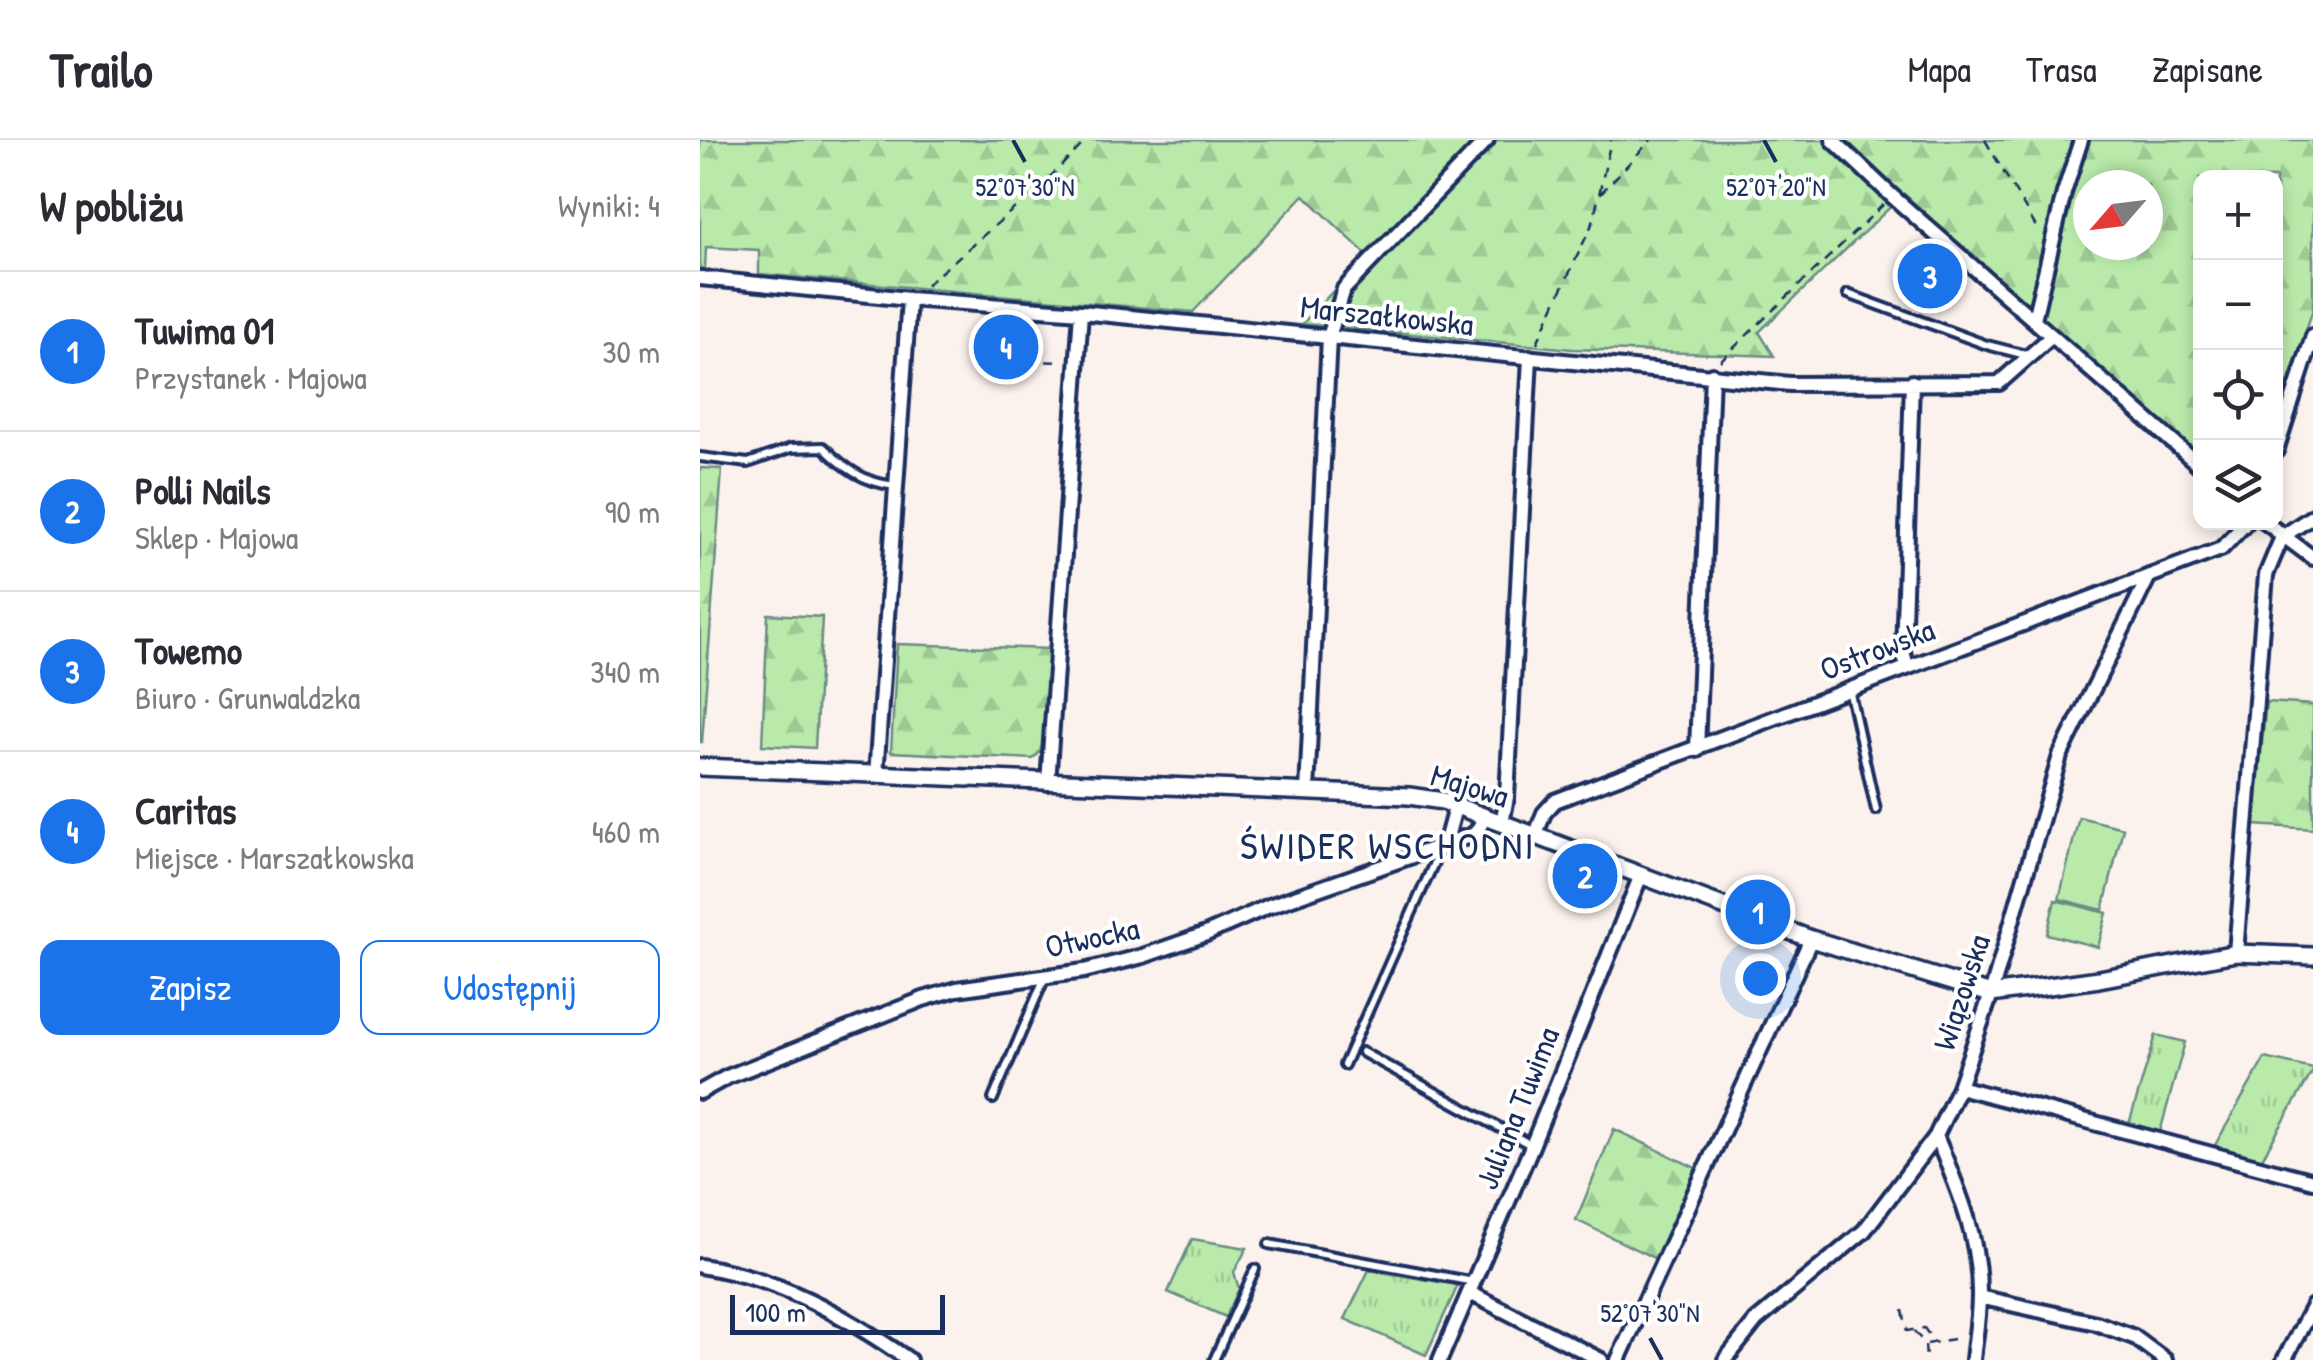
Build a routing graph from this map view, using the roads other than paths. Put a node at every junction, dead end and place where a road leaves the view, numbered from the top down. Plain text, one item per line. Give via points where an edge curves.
1 (1487, 140) edge
2 (1833, 140) edge
3 (2081, 140) edge
4 (700, 278) edge
5 (1848, 294) dead end
6 (909, 299) junction
7 (1081, 312) junction
8 (2034, 319) junction
9 (2052, 336) junction
10 (2313, 336) edge
11 (1329, 337) junction
12 (2031, 356) junction
13 (1530, 358) junction
14 (1712, 374) junction
15 (1912, 382) junction
16 (2280, 440) edge
17 (700, 457) edge
18 (2193, 460) edge
19 (895, 486) junction
20 (2313, 516) edge
21 (2239, 530) edge
22 (2275, 530) edge
23 (2282, 536) junction
24 (2313, 558) edge
25 (2149, 576) junction
26 (1907, 666) junction
27 (1849, 689) junction
28 (1696, 750) junction
29 (700, 768) edge
30 (876, 776) junction
31 (1048, 784) junction
32 (1307, 792) junction
33 (1456, 804) junction
34 (1876, 810) dead end
35 (1494, 819) junction
36 (1536, 834) junction
37 (1443, 845) junction
38 (1641, 875) junction
39 (1811, 939) junction
40 (2236, 953) junction
41 (2313, 956) edge
42 (1046, 976) junction
43 (1991, 994) junction
44 (1362, 1052) dead end
45 (1344, 1064) dead end
46 (1960, 1087) junction
47 (700, 1092) edge
48 (993, 1100) dead end
49 (1936, 1136) junction
50 (1532, 1146) junction
51 (2313, 1181) edge
52 (1269, 1244) dead end
53 (700, 1266) edge
54 (1255, 1268) dead end
55 (1473, 1288) junction
56 (1979, 1297) junction
57 (2313, 1306) edge
58 (1575, 1345) junction
59 (909, 1360) edge
60 (1214, 1360) edge
61 (1440, 1360) edge
62 (1569, 1360) edge
63 (1601, 1360) edge
64 (1618, 1360) edge
65 (1725, 1360) edge
66 (1973, 1360) edge
67 (2165, 1360) edge
68 (2284, 1360) edge

1 - 11 street via 1344,289
2 - 8 street
3 - 8 street
4 - 6 street, Marszałkowska
5 - 12 lane
6 - 7 street, Marszałkowska
6 - 19 street
7 - 11 street, Marszałkowska
7 - 31 street
8 - 9 street
9 - 12 street, Marszałkowska
9 - 18 street
10 - 16 street
11 - 13 street, Marszałkowska
11 - 32 street
12 - 15 street, Marszałkowska via 1999,383
13 - 14 street, Marszałkowska
13 - 35 street via 1507,797
14 - 15 street, Marszałkowska via 1790,384
14 - 28 street
15 - 26 street
17 - 19 lane via 748,463 790,448 823,448 850,473
19 - 30 street
20 - 23 street
21 - 25 street, Ostrowska via 2221,549
22 - 23 street
23 - 24 street
23 - 40 street via 2266,575
25 - 26 street, Ostrowska
25 - 43 street, Wiązowska via 2060,756
26 - 27 street, Ostrowska
27 - 28 street, Ostrowska
27 - 34 lane
28 - 36 street, Ostrowska via 1555,802
29 - 30 street, Majowa
30 - 31 street, Majowa
31 - 32 street, Majowa
32 - 33 street, Majowa
33 - 35 street, Majowa
33 - 37 street
35 - 36 street, Majowa
35 - 37 street, Otwocka
36 - 38 street, Majowa
37 - 42 street, Otwocka via 1143,956
37 - 45 lane
38 - 39 street, Majowa
38 - 50 street, Juliana Tuwima
39 - 43 street, Majowa
39 - 64 street
40 - 41 street, Majowa
40 - 43 street, Majowa
42 - 47 street, Otwocka via 924,999
42 - 48 lane
43 - 46 street, Wiązowska
44 - 50 lane
46 - 49 street, Wiązowska
46 - 51 street
49 - 56 street via 1970,1224
49 - 65 street, Wiązowska via 1864,1232 1756,1321
50 - 55 street, Juliana Tuwima
52 - 55 lane
53 - 59 street via 799,1294
54 - 60 lane
55 - 58 street
55 - 61 street, Juliana Tuwima
56 - 66 street
56 - 67 street via 2096,1323 2134,1337
57 - 68 street
58 - 62 street
58 - 63 street

